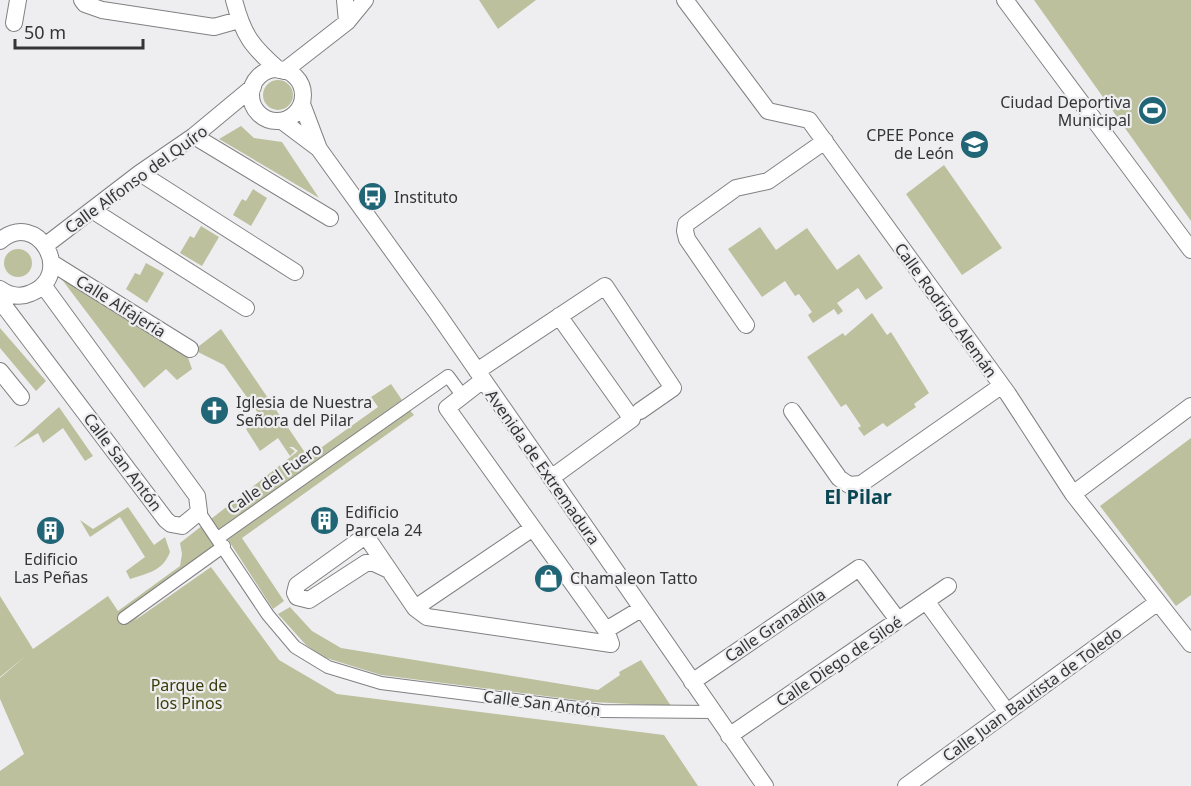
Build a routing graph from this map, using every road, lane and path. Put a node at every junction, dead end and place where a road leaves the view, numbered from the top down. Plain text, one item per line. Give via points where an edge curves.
1 (18, 0) edge
2 (82, 0) edge
3 (234, 0) edge
4 (345, 0) edge
5 (365, 0) edge
6 (685, 0) edge
7 (1005, 0) edge
8 (239, 20) junction
9 (347, 22) junction
10 (14, 23) dead end
11 (254, 48) junction
12 (315, 48) junction
13 (282, 70) junction
14 (298, 80) junction
15 (254, 85) junction
16 (302, 104) junction
17 (257, 111) junction
18 (225, 112) junction
19 (282, 121) junction
20 (194, 136) junction
21 (825, 141) junction
22 (319, 149) junction
23 (140, 173) junction
24 (92, 210) junction
25 (330, 218) dead end
26 (2, 235) edge
27 (46, 245) junction
28 (1191, 250) edge
29 (52, 263) junction
30 (296, 272) dead end
31 (43, 285) junction
32 (3, 291) edge
33 (246, 308) dead end
34 (559, 316) junction
35 (746, 325) dead end
36 (190, 349) dead end
37 (0, 371) edge
38 (480, 375) junction
39 (1001, 386) junction
40 (462, 395) junction
41 (21, 397) dead end
42 (1191, 406) edge
43 (640, 411) dead end
44 (792, 411) dead end
45 (551, 478) junction
46 (1073, 494) junction
47 (199, 512) junction
48 (533, 528) junction
49 (221, 541) junction
50 (389, 570) junction
51 (948, 586) dead end
52 (926, 601) junction
53 (1158, 602) junction
54 (415, 608) junction
55 (641, 609) junction
56 (124, 618) dead end
57 (898, 620) junction
58 (606, 630) junction
59 (1191, 644) edge
60 (692, 682) junction
61 (712, 712) junction
62 (1007, 712) junction
63 (729, 736) junction
64 (765, 786) edge
65 (906, 786) edge

1 - 10 street
2 - 8 street via 102,10 214,27
3 - 8 street
4 - 9 street
5 - 9 street
6 - 21 street, Calle Rodrigo Alemán via 768,111 809,120
7 - 28 street
8 - 11 street
9 - 12 street
11 - 13 street
11 - 15 street
12 - 13 street
12 - 14 street
13 - 14 street
13 - 15 street via 263,74
14 - 16 street via 303,91
15 - 17 street via 253,104
15 - 18 street, Calle Alfonso del Quíro
16 - 19 street via 295,115
16 - 22 street, Avenida de Extremadura
17 - 18 street
17 - 19 street via 271,120
18 - 20 street, Calle Alfonso del Quíro
19 - 22 street, Avenida de Extremadura
20 - 23 street, Calle Alfonso del Quíro
20 - 25 street
21 - 35 street via 768,181 736,188 687,224 687,239
21 - 39 street, Calle Rodrigo Alemán
22 - 38 street, Avenida de Extremadura
23 - 24 street, Calle Alfonso del Quíro
23 - 30 street
24 - 27 street, Calle Alfonso del Quíro
24 - 33 street
26 - 27 street via 29,233
27 - 29 street
29 - 31 street
29 - 36 street, Calle Alfajería
31 - 32 street via 26,295
31 - 47 street via 197,496
32 - 47 street, Calle San Antón via 5,307 166,519 182,526
34 - 38 street
34 - 43 street via 605,286 673,388
34 - 45 street via 632,419
37 - 41 street
38 - 40 street
38 - 45 street, Avenida de Extremadura
39 - 44 street via 855,485 839,478
39 - 46 street, Calle Rodrigo Alemán
40 - 48 street via 447,408
40 - 49 street, Calle del Fuero via 448,376
42 - 46 street
45 - 55 street, Avenida de Extremadura
46 - 53 street, Calle Rodrigo Alemán
47 - 49 street, Calle San Antón
48 - 54 street
48 - 58 street
49 - 56 street
49 - 61 street, Calle San Antón via 268,615 295,647 328,667 381,683 602,711
50 - 50 street via 374,545 361,539 297,585 294,593 309,600 366,563
50 - 54 street
51 - 52 street, Calle Diego de Siloé
52 - 57 street, Calle Diego de Siloé
52 - 62 street
53 - 59 street, Calle Rodrigo Alemán
53 - 62 street, Calle Juan Bautista de Toledo
54 - 58 street via 428,617 611,644
55 - 58 street
55 - 60 street, Avenida de Extremadura
57 - 60 street, Calle Granadilla via 859,568
57 - 63 street, Calle Diego de Siloé
60 - 61 street, Avenida de Extremadura
61 - 63 street, Avenida de Extremadura
62 - 65 street, Calle Juan Bautista de Toledo
63 - 64 street, Avenida de Extremadura

